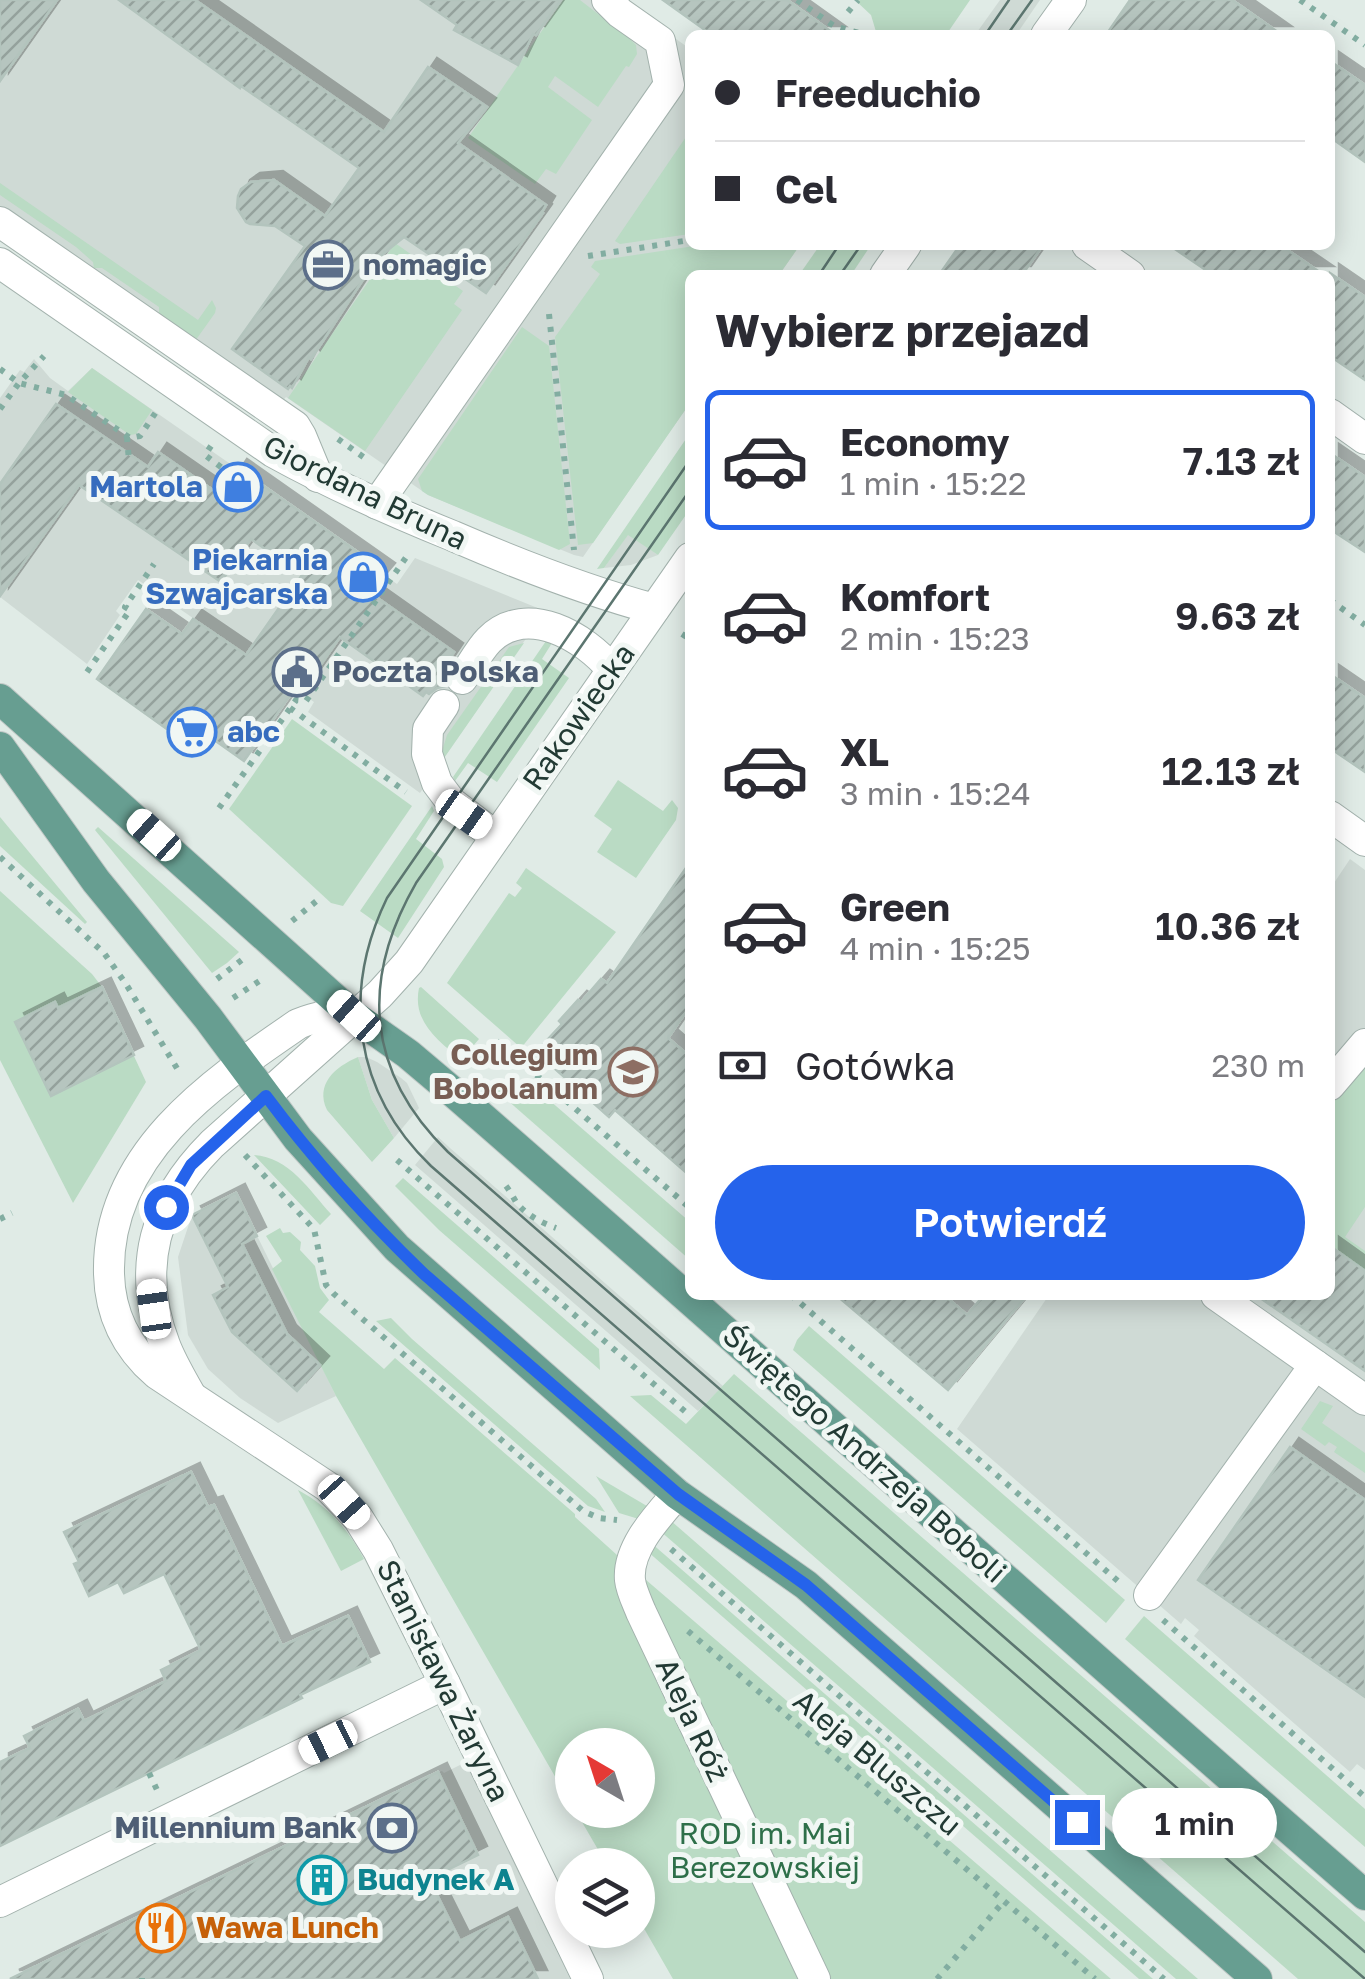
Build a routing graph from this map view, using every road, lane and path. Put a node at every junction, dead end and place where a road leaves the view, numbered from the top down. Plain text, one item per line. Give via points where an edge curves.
1 (607, 0) edge
2 (798, 0) edge
3 (858, 0) edge
4 (1070, 0) edge
5 (1300, 0) edge
6 (848, 12) dead end
7 (848, 30) edge
8 (1049, 30) edge
9 (1365, 45) edge
10 (679, 93) edge
11 (0, 222) edge
12 (685, 241) edge
13 (1094, 250) edge
14 (584, 256) dead end
15 (0, 262) edge
16 (1123, 270) edge
17 (548, 308) dead end
18 (44, 356) dead end
19 (0, 370) edge
20 (19, 383) junction
21 (158, 409) dead end
22 (0, 410) edge
23 (1335, 418) edge
24 (126, 437) junction
25 (1365, 439) edge
26 (212, 445) dead end
27 (129, 461) dead end
28 (216, 477) dead end
29 (318, 477) junction
30 (377, 504) junction
31 (407, 556) dead end
32 (575, 562) dead end
33 (154, 564) dead end
34 (685, 565) edge
35 (1335, 603) edge
36 (654, 610) junction
37 (1365, 624) edge
38 (682, 634) dead end
39 (685, 636) edge
40 (612, 670) junction
41 (87, 672) dead end
42 (462, 678) dead end
43 (0, 698) edge
44 (444, 705) dead end
45 (290, 708) junction
46 (0, 747) edge
47 (408, 794) dead end
48 (219, 808) dead end
49 (1335, 820) edge
50 (496, 836) junction
51 (1364, 840) edge
52 (0, 857) edge
53 (319, 899) dead end
54 (292, 922) dead end
55 (249, 954) dead end
56 (270, 974) dead end
57 (214, 981) dead end
58 (230, 1001) dead end
59 (354, 1016) junction
60 (164, 1025) dead end
61 (156, 1032) junction
62 (497, 1040) dead end
63 (1365, 1044) edge
64 (242, 1064) junction
65 (1335, 1079) edge
66 (186, 1086) dead end
67 (266, 1096) junction
68 (244, 1153) dead end
69 (397, 1160) dead end
70 (685, 1204) edge
71 (12, 1213) dead end
72 (0, 1220) edge
73 (685, 1295) edge
74 (690, 1300) edge
75 (797, 1300) edge
76 (1223, 1300) edge
77 (1315, 1365) junction
78 (191, 1396) junction
79 (1365, 1400) edge
80 (688, 1414) dead end
81 (678, 1494) junction
82 (624, 1521) dead end
83 (670, 1548) dead end
84 (1145, 1600) junction
85 (675, 1620) dead end
86 (445, 1684) junction
87 (148, 1773) dead end
88 (1365, 1797) edge
89 (160, 1798) dead end
90 (1365, 1895) edge
91 (1004, 1901) junction
92 (0, 1902) edge
93 (588, 1979) edge
94 (814, 1979) edge
95 (937, 1979) edge
96 (1094, 1979) edge
97 (1164, 1979) edge
98 (1257, 1979) edge

1 - 10 street via 660,41
2 - 7 path
3 - 6 path
4 - 8 street
5 - 9 path
10 - 30 street
11 - 29 street via 295,426
12 - 14 path
13 - 16 street
15 - 29 street, Giordana Bruna via 272,452
17 - 32 path
18 - 20 path
19 - 20 path
20 - 22 path
20 - 24 path via 66,395
21 - 24 path via 140,436
23 - 25 street
24 - 27 path
26 - 28 path via 205,456 226,470
29 - 30 street, Giordana Bruna
30 - 36 street, Giordana Bruna via 564,582
31 - 45 path via 306,701
33 - 41 path
34 - 36 street, Rakowiecka
35 - 37 path
36 - 40 street, Rakowiecka
38 - 39 path
40 - 42 street via 584,642 521,623 489,640
40 - 50 street, Rakowiecka
43 - 59 main road, Świętego Andrzeja Boboli
44 - 50 street via 428,729 427,754 437,784
45 - 47 path
45 - 48 path
46 - 64 main road
49 - 51 street
50 - 59 street, Rakowiecka via 409,962
52 - 61 path via 104,953
53 - 54 path
55 - 57 path
56 - 58 path
59 - 64 street, Stanisława Żaryna via 298,1024
59 - 67 street, Stanisława Żaryna
59 - 73 main road, Świętego Andrzeja Boboli via 408,1054
60 - 61 path
61 - 66 path
62 - 70 path
63 - 65 street
64 - 67 main road
64 - 78 street, Stanisława Żaryna via 155,1141 122,1198 109,1250 111,1298 129,1344 156,1374
67 - 78 street, Stanisława Żaryna via 191,1165 153,1244 154,1309
67 - 81 main road via 397,1248
68 - 82 path via 314,1228 324,1279 334,1294 583,1512
69 - 80 path
71 - 72 path
74 - 90 main road, Świętego Andrzeja Boboli
75 - 84 path
76 - 77 street
77 - 79 street
77 - 84 street
78 - 86 street, Stanisława Żaryna via 328,1487 351,1510
81 - 94 street, Aleja Róż via 646,1530 630,1582
81 - 98 main road via 806,1585
83 - 97 path
84 - 88 path
85 - 91 path, Aleja Bluszczu
86 - 92 street
86 - 93 street, Stanisława Żaryna
87 - 89 path
91 - 95 path
91 - 96 path, Aleja Bluszczu

